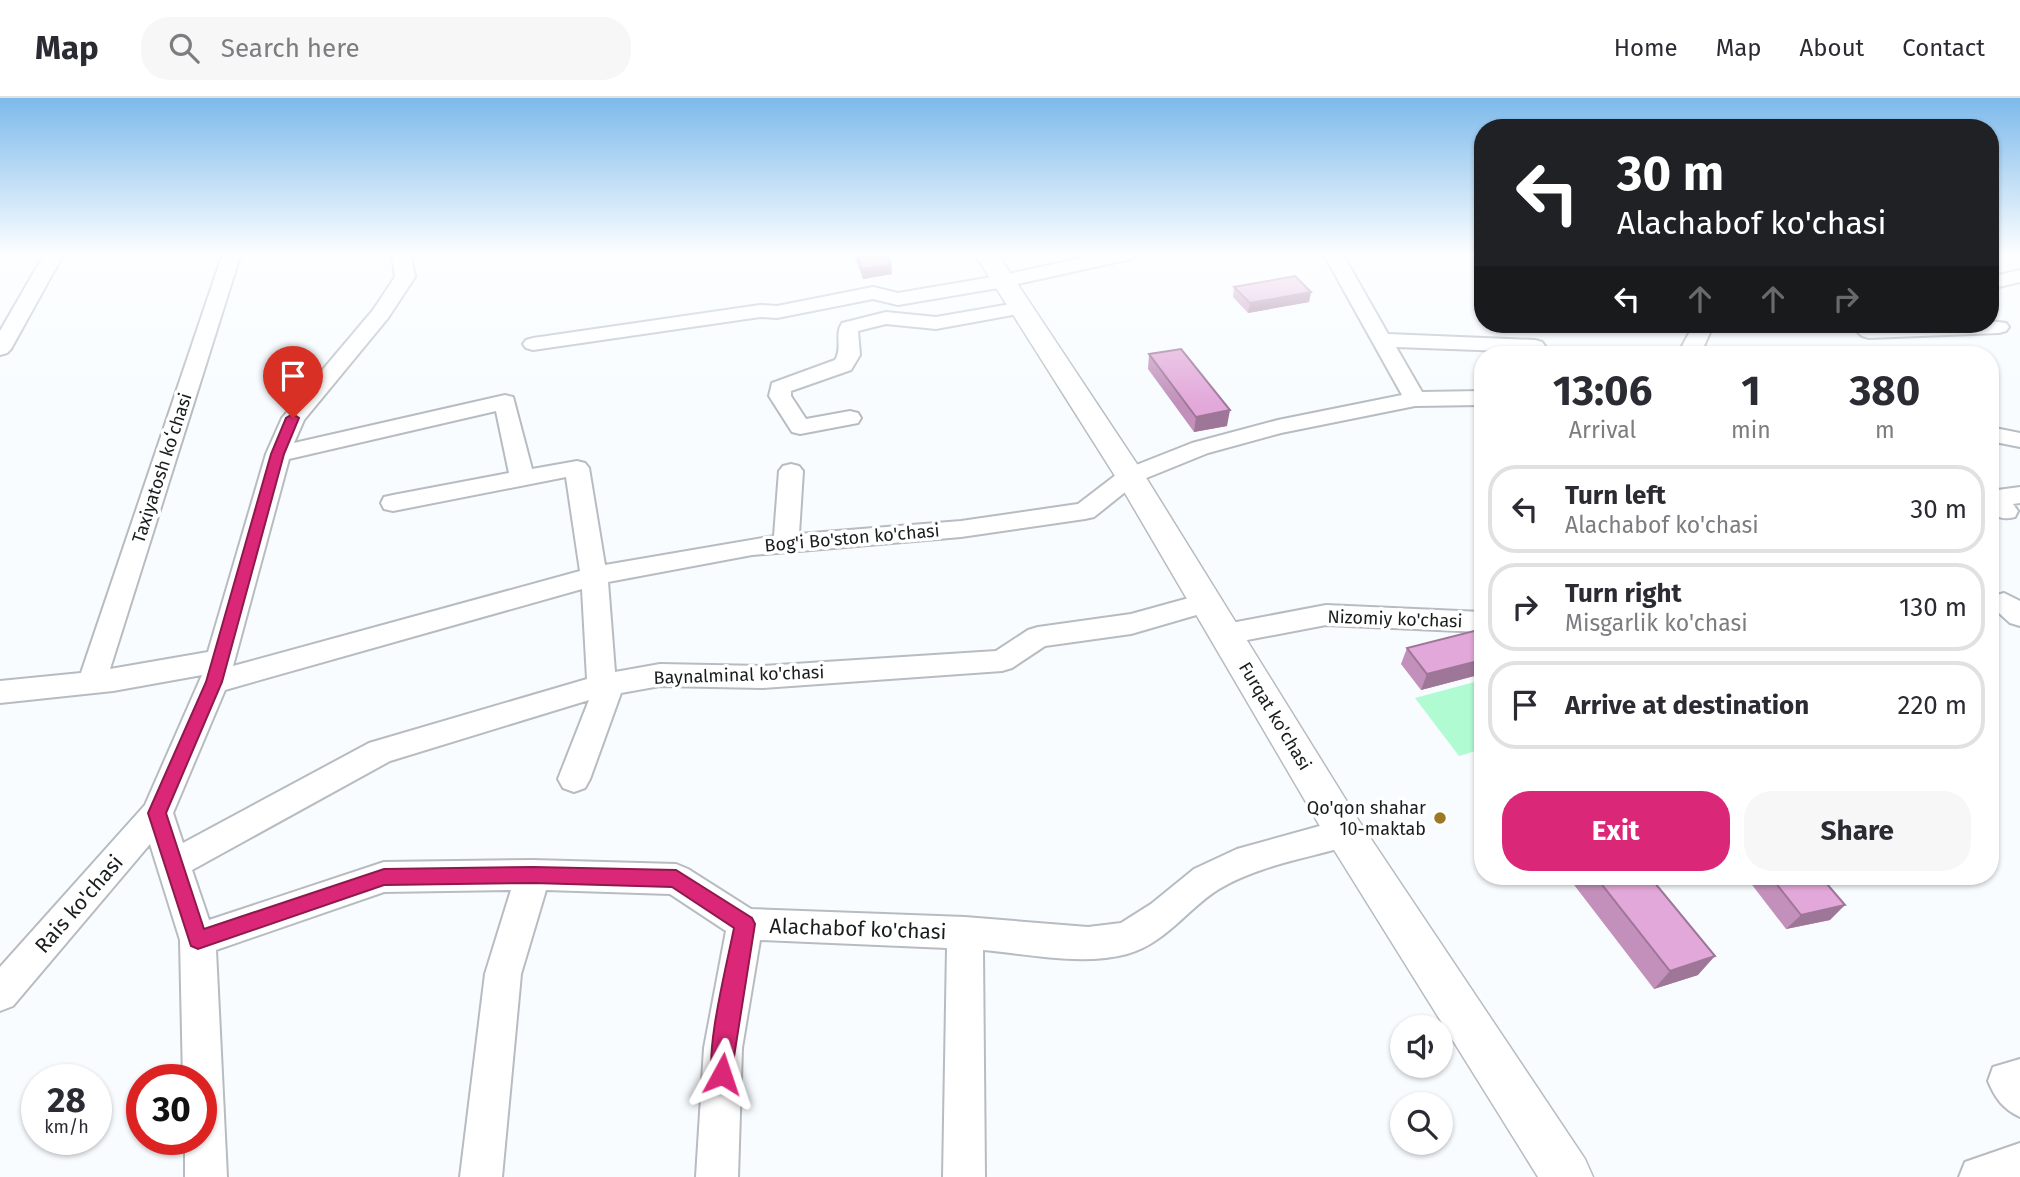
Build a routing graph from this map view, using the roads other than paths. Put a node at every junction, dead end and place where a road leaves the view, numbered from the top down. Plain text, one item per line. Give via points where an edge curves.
1 (26, 303) edge
2 (216, 303) edge
3 (388, 303) edge
4 (821, 303) edge
5 (968, 303) edge
6 (1019, 303) edge
7 (1360, 303) edge
8 (1999, 327) edge
9 (1381, 340) junction
10 (2020, 342) edge
11 (533, 344) dead end
12 (1535, 346) dead end
13 (0, 349) edge
14 (1474, 398) edge
15 (1415, 399) junction
16 (850, 418) dead end
17 (1999, 436) edge
18 (2020, 440) edge
19 (278, 454) junction
20 (791, 471) dead end
21 (1130, 475) junction
22 (522, 479) junction
23 (393, 503) dead end
24 (786, 542) junction
25 (594, 576) junction
26 (1207, 602) junction
27 (1999, 603) edge
28 (2020, 616) edge
29 (1474, 622) edge
30 (1226, 634) junction
31 (217, 672) junction
32 (92, 682) junction
33 (606, 684) junction
34 (0, 692) edge
35 (574, 779) dead end
36 (157, 813) junction
37 (1345, 833) junction
38 (172, 865) junction
39 (533, 875) junction
40 (745, 924) junction
41 (965, 933) junction
42 (198, 940) junction
43 (0, 994) edge
44 (2020, 1078) edge
45 (2020, 1097) edge
46 (2020, 1163) edge
47 (206, 1177) edge
48 (481, 1177) edge
49 (717, 1177) edge
50 (964, 1177) edge
51 (1567, 1177) edge
52 (1980, 1177) edge

1 - 13 street
2 - 32 street, Taxiyatosh koʻchasi
3 - 19 street, Rais ko'chasi via 293,418
4 - 11 street
5 - 16 street via 936,323 886,318 849,327 852,353 844,365 780,388 780,396 800,427
6 - 21 main road, Furqat ko'chasi
7 - 9 street
8 - 10 street
9 - 12 street
9 - 15 street
14 - 15 street, Bog'i Bo'ston ko'chasi
15 - 21 street, Bog'i Bo'ston ko'chasi via 1278,427 1200,448
17 - 18 street
19 - 22 street via 505,402
19 - 31 street, Rais ko'chasi
20 - 24 street
21 - 24 street, Bog'i Bo'ston ko'chasi via 1085,511 961,529
21 - 26 main road, Furqat ko'chasi
22 - 23 street
22 - 25 street via 578,468
24 - 25 street, Bog'i Bo'ston ko'chasi
25 - 31 street, Bog'i Bo'ston ko'chasi
25 - 33 street
26 - 30 main road, Furqat ko'chasi
26 - 33 street, Baynalminal ko'chasi via 1130,624 1038,637 1002,661 763,677 660,675
27 - 28 street via 2004,602
29 - 30 street, Nizomiy ko'chasi via 1326,615
30 - 37 main road, Furqat ko'chasi
31 - 32 street, Bog'i Bo'ston ko'chasi
31 - 36 street, Rais ko'chasi
32 - 34 street, Bog'i Bo'ston ko'chasi
33 - 35 street
33 - 38 street, Baynalminal ko'chasi via 380,752
36 - 38 street
36 - 43 street, Rais ko'chasi
37 - 41 street, Alachabof ko'chasi via 1249,859 1206,879 1127,938 1088,943
37 - 51 main road, Furqat ko'chasi
38 - 42 street
39 - 40 street, Alachabof ko'chasi via 676,879
39 - 42 street, Alachabof ko'chasi via 384,877
39 - 48 street via 503,974
40 - 41 street, Alachabof ko'chasi
40 - 49 street via 723,1048
41 - 50 street
42 - 47 street
44 - 45 street via 2007,1082
46 - 52 street

